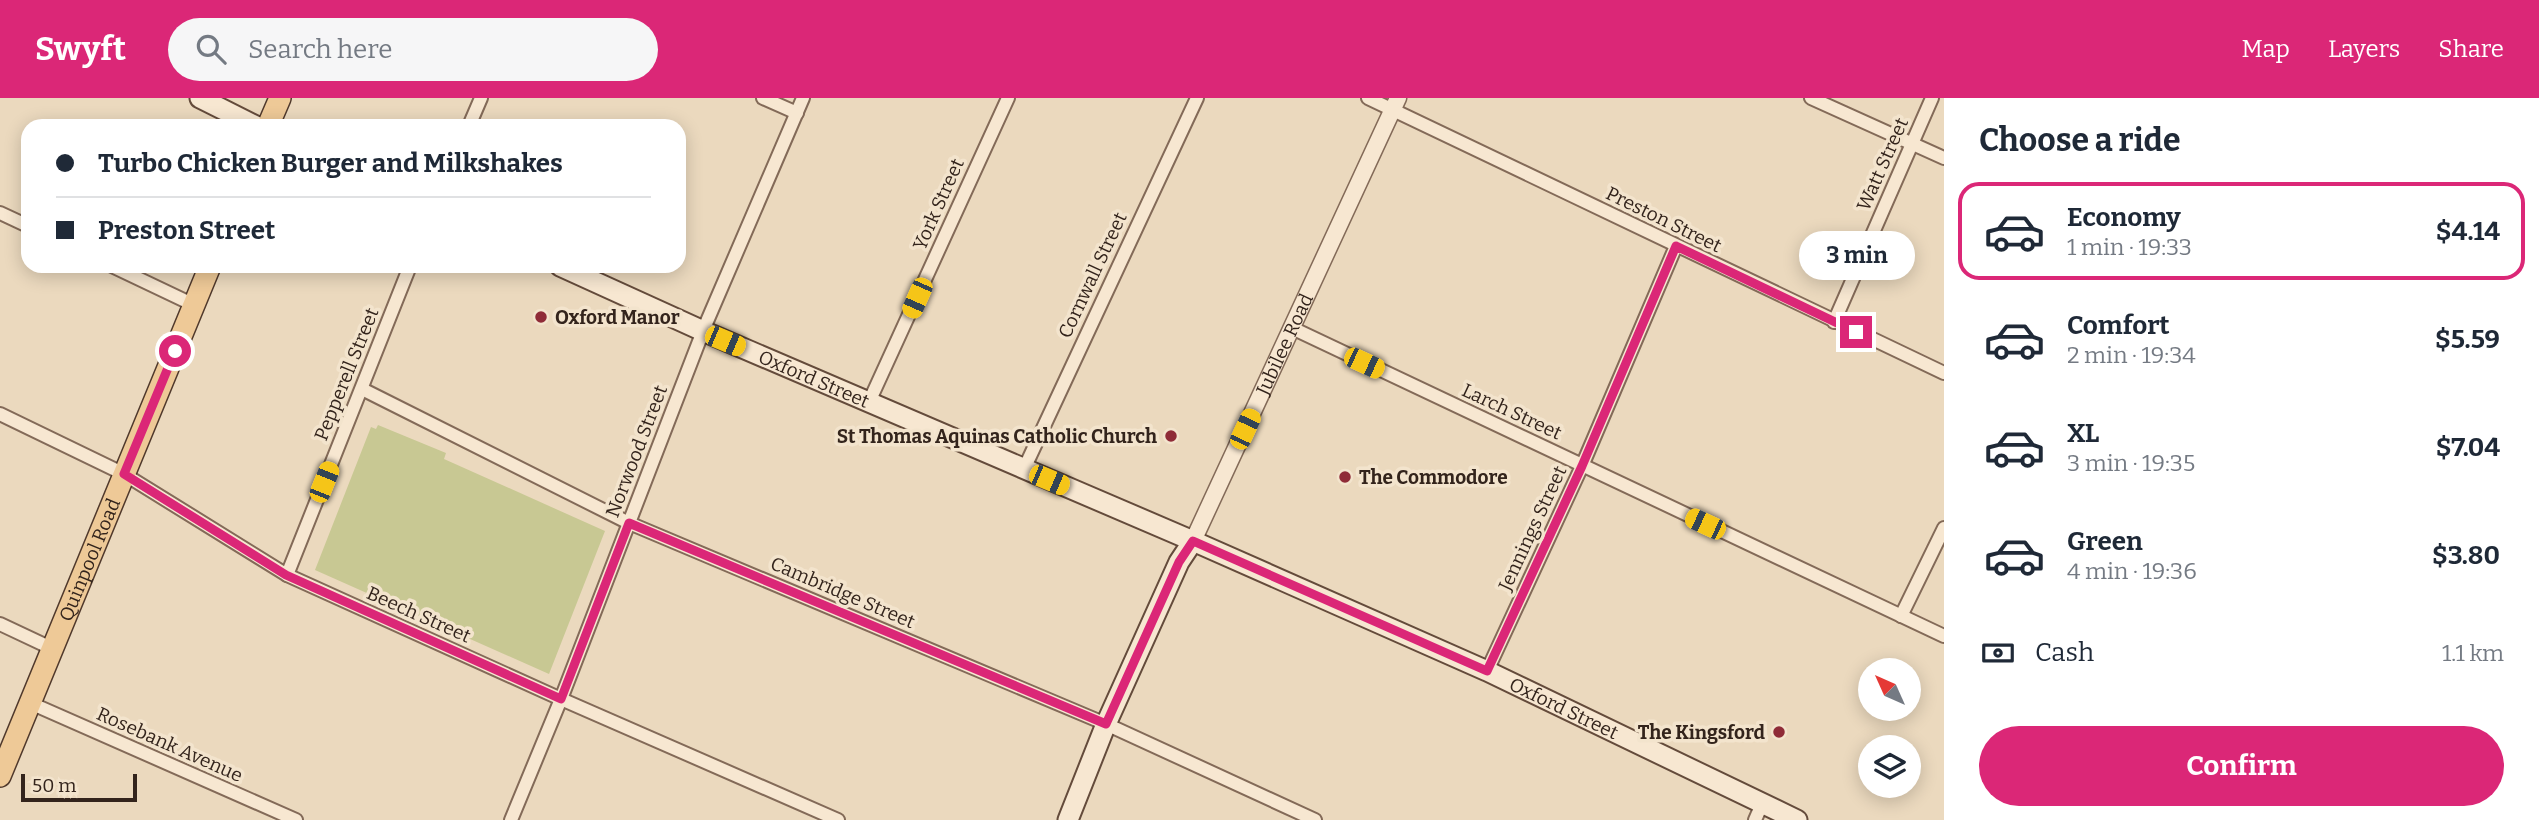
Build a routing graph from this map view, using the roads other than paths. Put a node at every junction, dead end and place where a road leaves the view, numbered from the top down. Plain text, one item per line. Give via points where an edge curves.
1 (200, 98) edge
2 (279, 98) edge
3 (481, 98) edge
4 (763, 98) edge
5 (803, 98) edge
6 (1008, 98) edge
7 (1197, 98) edge
8 (1368, 98) edge
9 (1811, 98) edge
10 (1932, 98) edge
11 (1395, 104) edge
12 (797, 113) junction
13 (242, 119) edge
14 (271, 119) edge
15 (472, 119) edge
16 (1912, 144) junction
17 (1944, 158) edge
18 (0, 213) edge
19 (21, 223) edge
20 (1676, 246) junction
21 (127, 273) edge
22 (207, 273) edge
23 (407, 273) edge
24 (575, 273) edge
25 (194, 305) junction
26 (1834, 322) junction
27 (1292, 328) junction
28 (703, 331) junction
29 (1944, 373) edge
30 (362, 389) junction
31 (869, 402) junction
32 (0, 415) edge
33 (1582, 466) junction
34 (1024, 469) junction
35 (124, 474) junction
36 (629, 523) junction
37 (1944, 528) edge
38 (1193, 541) junction
39 (286, 575) junction
40 (1901, 616) junction
41 (0, 624) edge
42 (1944, 636) edge
43 (51, 648) junction
44 (1487, 671) junction
45 (561, 699) junction
46 (29, 702) junction
47 (1106, 724) junction
48 (0, 776) edge
49 (1759, 812) edge
50 (296, 820) edge
51 (511, 820) edge
52 (838, 820) edge
53 (1068, 820) edge
54 (1315, 820) edge
55 (1797, 820) edge

1 - 13 main road
2 - 14 main road
3 - 15 street
4 - 12 street
5 - 12 street, Norwood Street
6 - 31 street, York Street
7 - 34 street, Cornwall Street
8 - 11 street, Preston Street
9 - 16 street
10 - 16 street, Watt Street
11 - 20 street, Preston Street
11 - 27 street, Jubilee Road
12 - 28 street, Norwood Street
16 - 17 street
16 - 26 street, Watt Street
18 - 19 street
20 - 26 street, Preston Street
20 - 33 street, Jennings Street
21 - 25 street
22 - 25 main road, Quinpool Road
23 - 30 street, Pepperell Street
24 - 28 main road, Oxford Street
25 - 35 main road, Quinpool Road
26 - 29 street, Preston Street
27 - 33 street, Larch Street
27 - 38 street, Jubilee Road
28 - 31 main road, Oxford Street
28 - 36 street, Norwood Street
30 - 36 street, Cambridge Street
30 - 39 street, Pepperell Street
31 - 34 main road, Oxford Street
32 - 35 street, Beech Street
33 - 40 street, Larch Street
33 - 44 street, Jennings Street
34 - 38 main road, Oxford Street
35 - 39 street, Beech Street
35 - 43 main road, Quinpool Road
36 - 45 street, Norwood Street
36 - 47 street, Cambridge Street
37 - 40 street
38 - 44 main road, Oxford Street
38 - 47 main road, Jubilee Road via 1179,562
39 - 45 street, Beech Street
40 - 42 street, Larch Street
41 - 43 street
43 - 46 main road, Quinpool Road
44 - 49 main road, Oxford Street
45 - 51 street, Norwood Street
45 - 52 street, Beech Street
46 - 48 main road, Quinpool Road
46 - 50 street, Rosebank Avenue
47 - 53 main road, Jubilee Road
47 - 54 street, Cambridge Street
49 - 55 main road, Oxford Street

